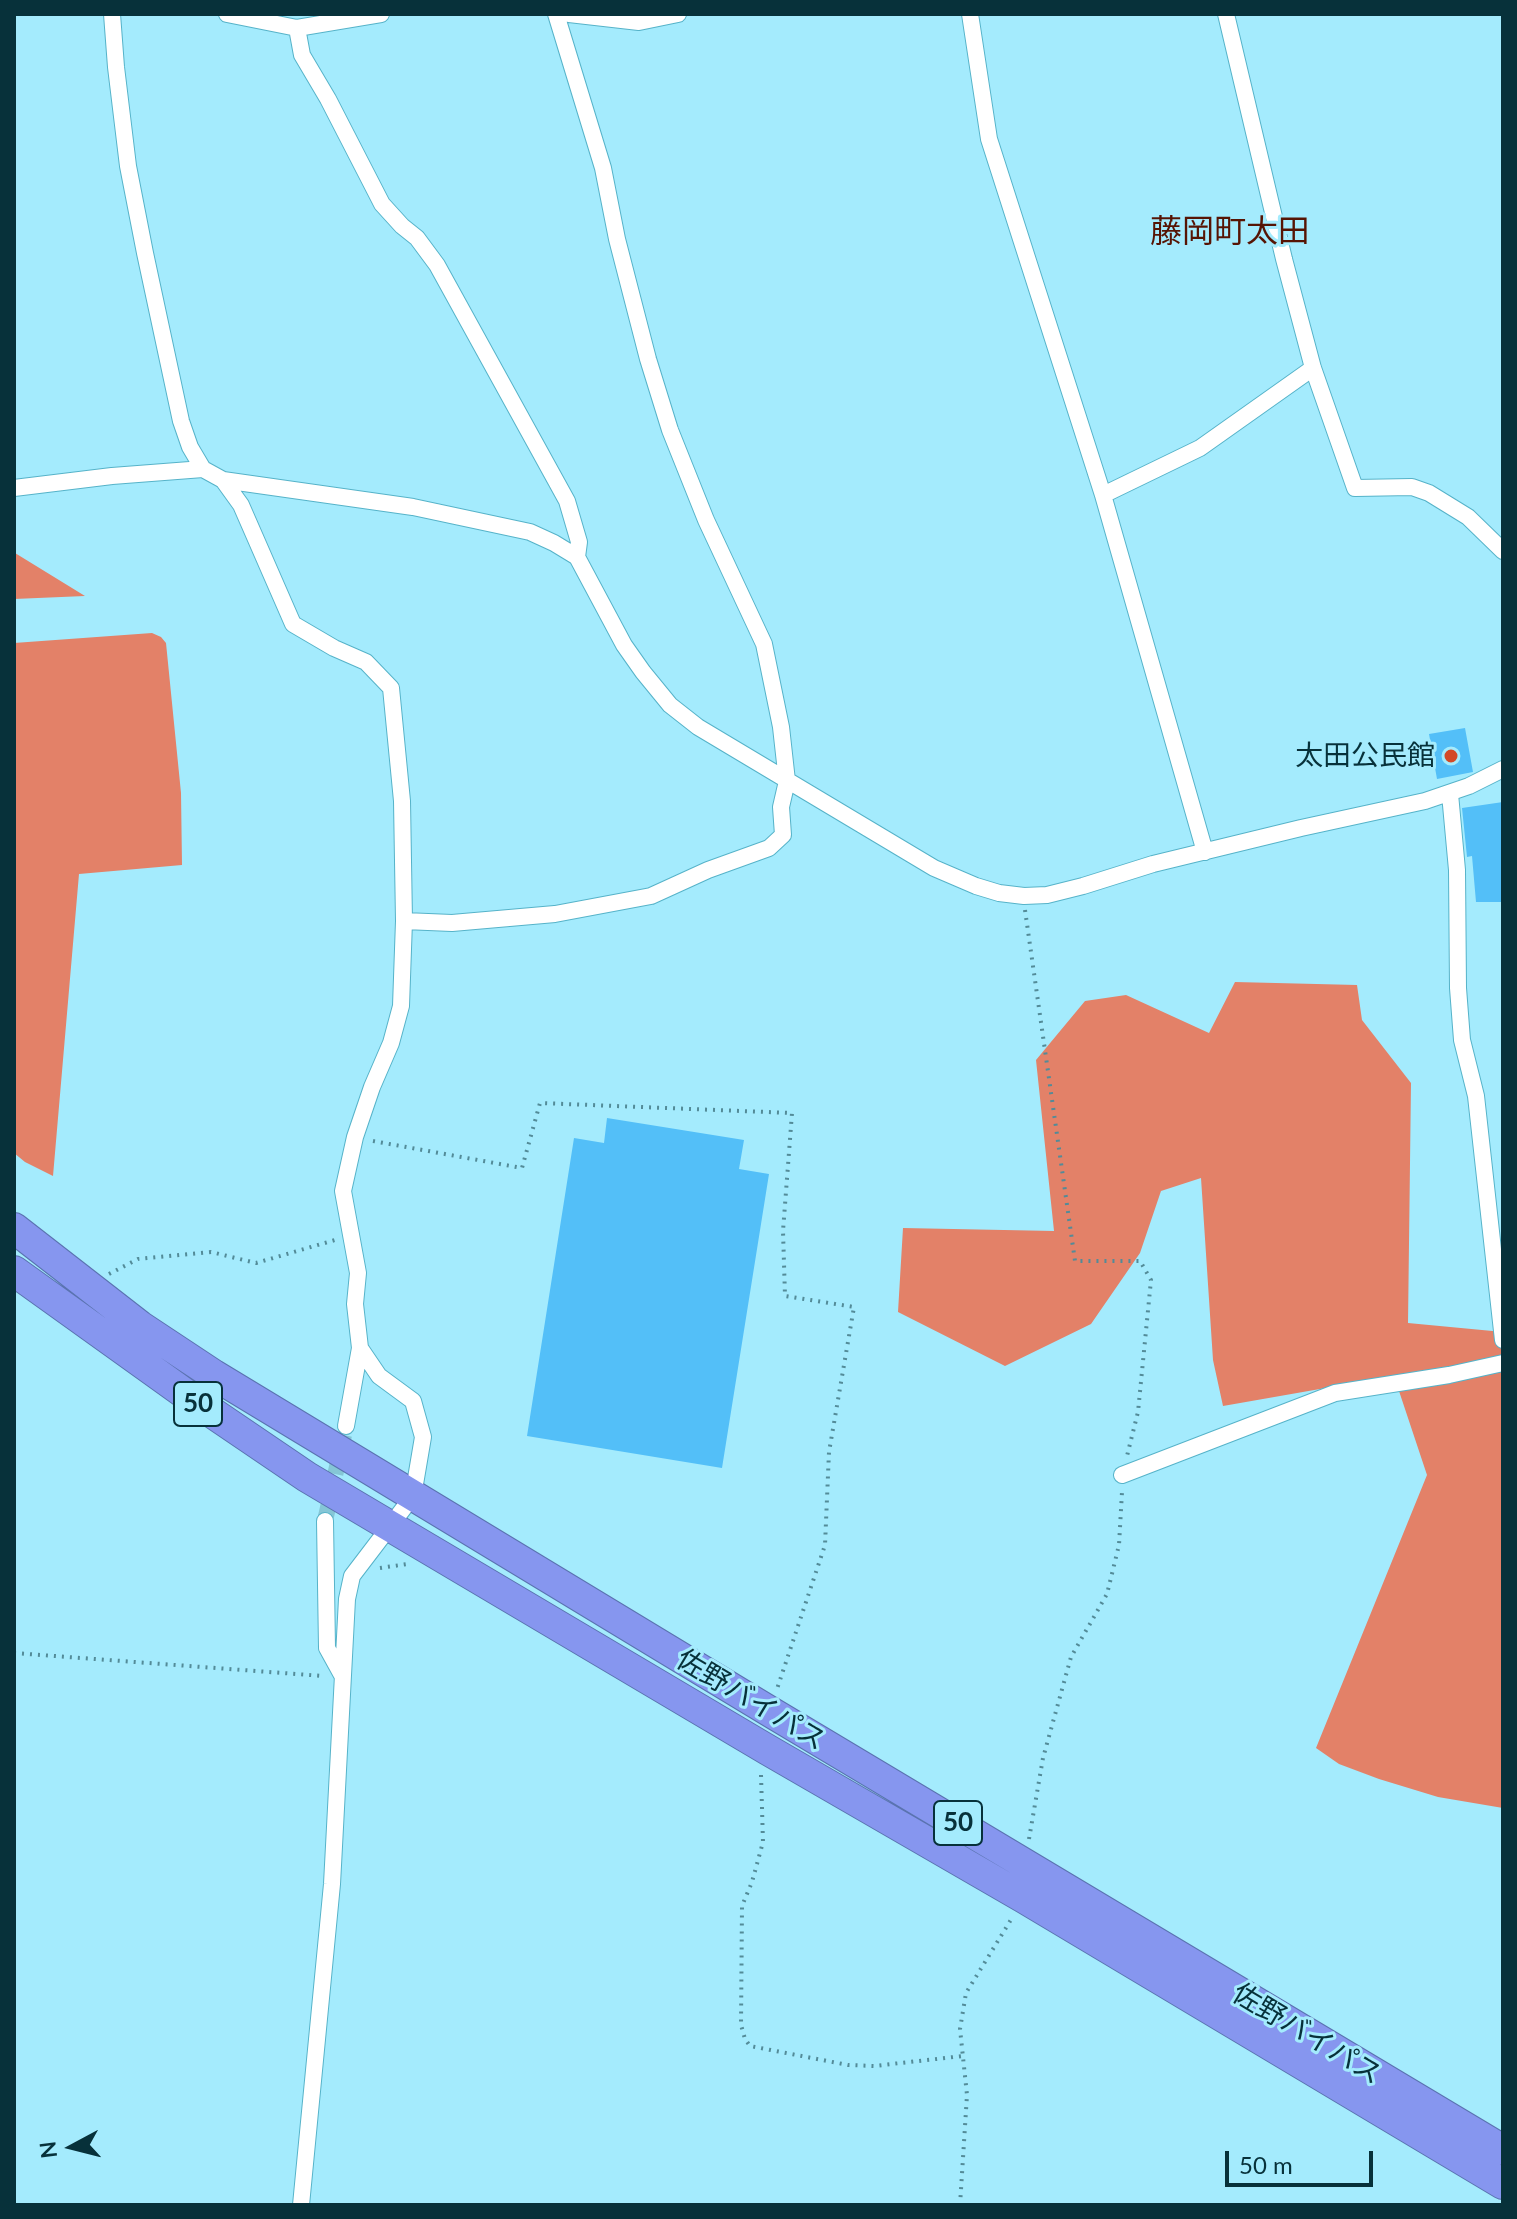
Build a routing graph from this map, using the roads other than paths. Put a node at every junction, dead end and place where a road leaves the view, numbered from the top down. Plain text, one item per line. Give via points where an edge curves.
1 (112, 14) edge
2 (227, 14) edge
3 (381, 14) edge
4 (556, 14) edge
5 (569, 14) edge
6 (678, 14) edge
7 (970, 14) edge
8 (1226, 14) edge
9 (297, 28) junction
10 (1313, 368) junction
11 (203, 469) junction
12 (223, 480) junction
13 (14, 488) edge
14 (1103, 495) junction
15 (1503, 551) edge
16 (577, 557) junction
17 (1503, 769) edge
18 (787, 781) junction
19 (1450, 794) junction
20 (1205, 852) junction
21 (404, 921) junction
22 (14, 1228) edge
23 (14, 1271) edge
24 (1503, 1340) edge
25 (360, 1348) junction
26 (1503, 1363) edge
27 (346, 1426) tunnel mouth
28 (1122, 1475) road end
29 (413, 1496) junction
30 (325, 1521) tunnel mouth
31 (390, 1526) junction
32 (343, 1678) junction
33 (1503, 2150) edge
34 (1503, 2184) edge
35 (301, 2205) edge

1 - 11 street via 139,227 181,421
2 - 9 street
3 - 9 street
4 - 18 street via 603,168 617,239 670,430 764,644
5 - 6 street via 639,22
7 - 14 street via 989,139
8 - 10 street
9 - 16 street via 302,55 376,194 437,265 567,501 579,542
10 - 14 street via 1200,448
10 - 15 street via 1355,488 1412,487 1429,493 1468,517
11 - 12 street
11 - 13 street
12 - 16 street via 489,522 530,532
12 - 21 street via 241,505 293,624 366,662 391,688 402,801
14 - 20 street
16 - 18 street via 624,645 670,705
17 - 19 street
18 - 20 street via 934,868 987,890 1024,896 1059,892
18 - 21 street via 781,807 783,835 769,848 651,896 555,914 452,923
19 - 20 street
19 - 24 street via 1462,1040 1476,1096
21 - 25 street via 401,1006 355,1137 343,1191 358,1273
22 - 29 highway, 佐野バイパス / 50 via 140,1326
23 - 31 highway, 佐野バイパス / 50 via 307,1477
25 - 27 street
25 - 29 street via 379,1376 413,1401 423,1437
26 - 28 street via 1335,1393
29 - 31 street
29 - 33 highway, 佐野バイパス / 50
30 - 32 street via 327,1648
31 - 32 street via 352,1576
31 - 34 highway, 佐野バイパス / 50
32 - 35 street via 332,1884

